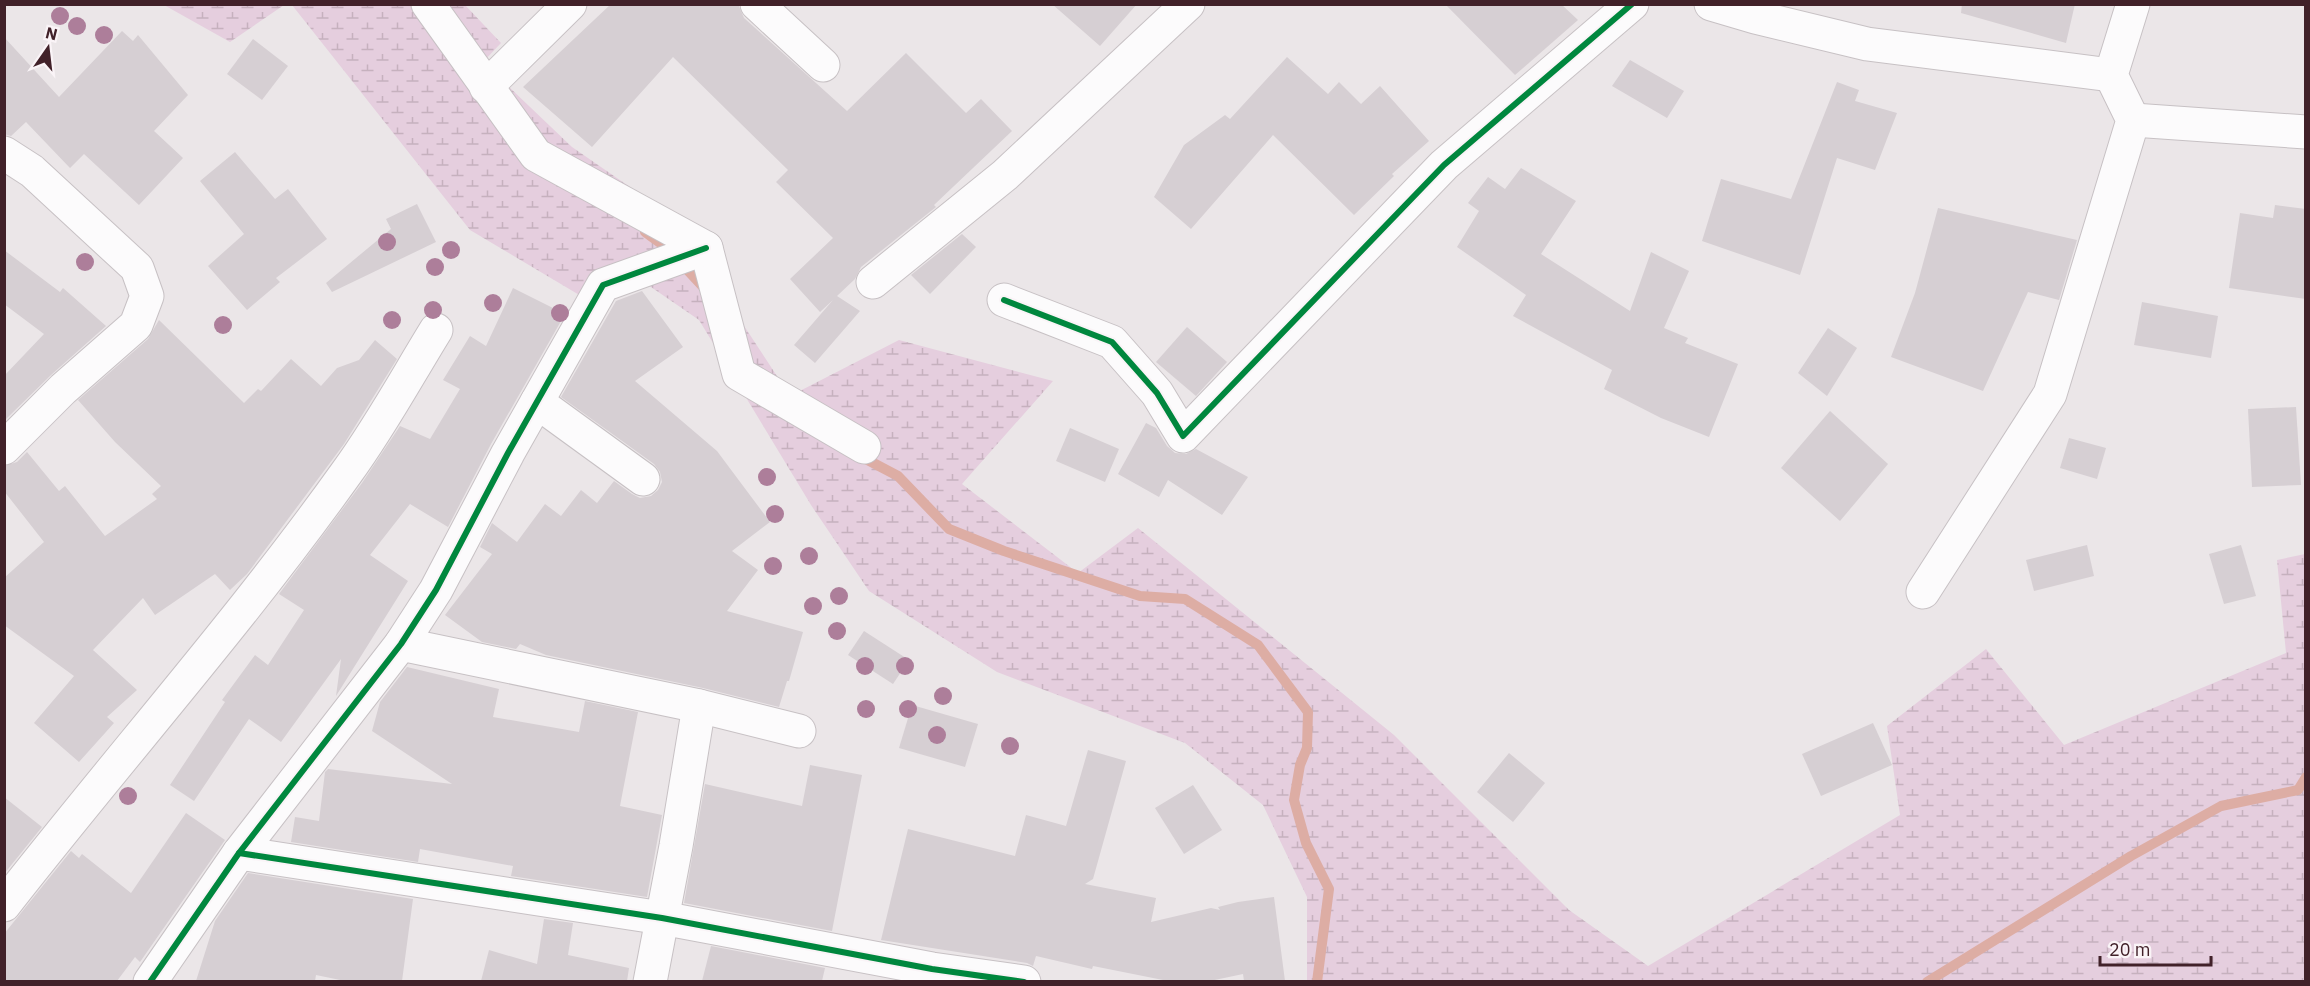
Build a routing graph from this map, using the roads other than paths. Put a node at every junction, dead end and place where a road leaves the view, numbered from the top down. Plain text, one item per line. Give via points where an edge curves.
1 (428, 4) edge
2 (570, 4) edge
3 (757, 4) edge
4 (1188, 4) edge
5 (1632, 4) edge
6 (1711, 4) edge
7 (2133, 4) edge
8 (823, 65) dead end
9 (2111, 75) junction
10 (486, 87) junction
11 (2133, 120) junction
12 (2306, 132) edge
13 (4, 153) edge
14 (706, 248) junction
15 (873, 282) dead end
16 (1004, 300) dead end
17 (436, 330) dead end
18 (537, 402) junction
19 (864, 447) dead end
20 (4, 448) edge
21 (643, 479) dead end
22 (1923, 592) dead end
23 (401, 644) junction
24 (699, 706) junction
25 (799, 731) dead end
26 (239, 853) junction
27 (4, 905) edge
28 (662, 918) junction
29 (150, 981) edge
30 (650, 981) edge
31 (1024, 981) edge

1 - 10 street
2 - 10 street
3 - 8 street
4 - 15 street via 1005,175
5 - 16 street via 1444,165 1183,436 1157,393 1112,342
6 - 9 street via 1868,44
7 - 9 street
9 - 11 street
10 - 14 street via 536,155
11 - 12 street
11 - 22 street via 2050,394
13 - 20 street via 32,171 137,268 147,296 136,325
14 - 18 street via 603,285
14 - 19 street via 739,374
17 - 27 street via 348,471 213,648
18 - 21 street
18 - 23 street via 436,590
23 - 24 street
23 - 26 street
24 - 25 street
24 - 28 street
26 - 28 street
26 - 29 street
28 - 30 street
28 - 31 street via 932,969

